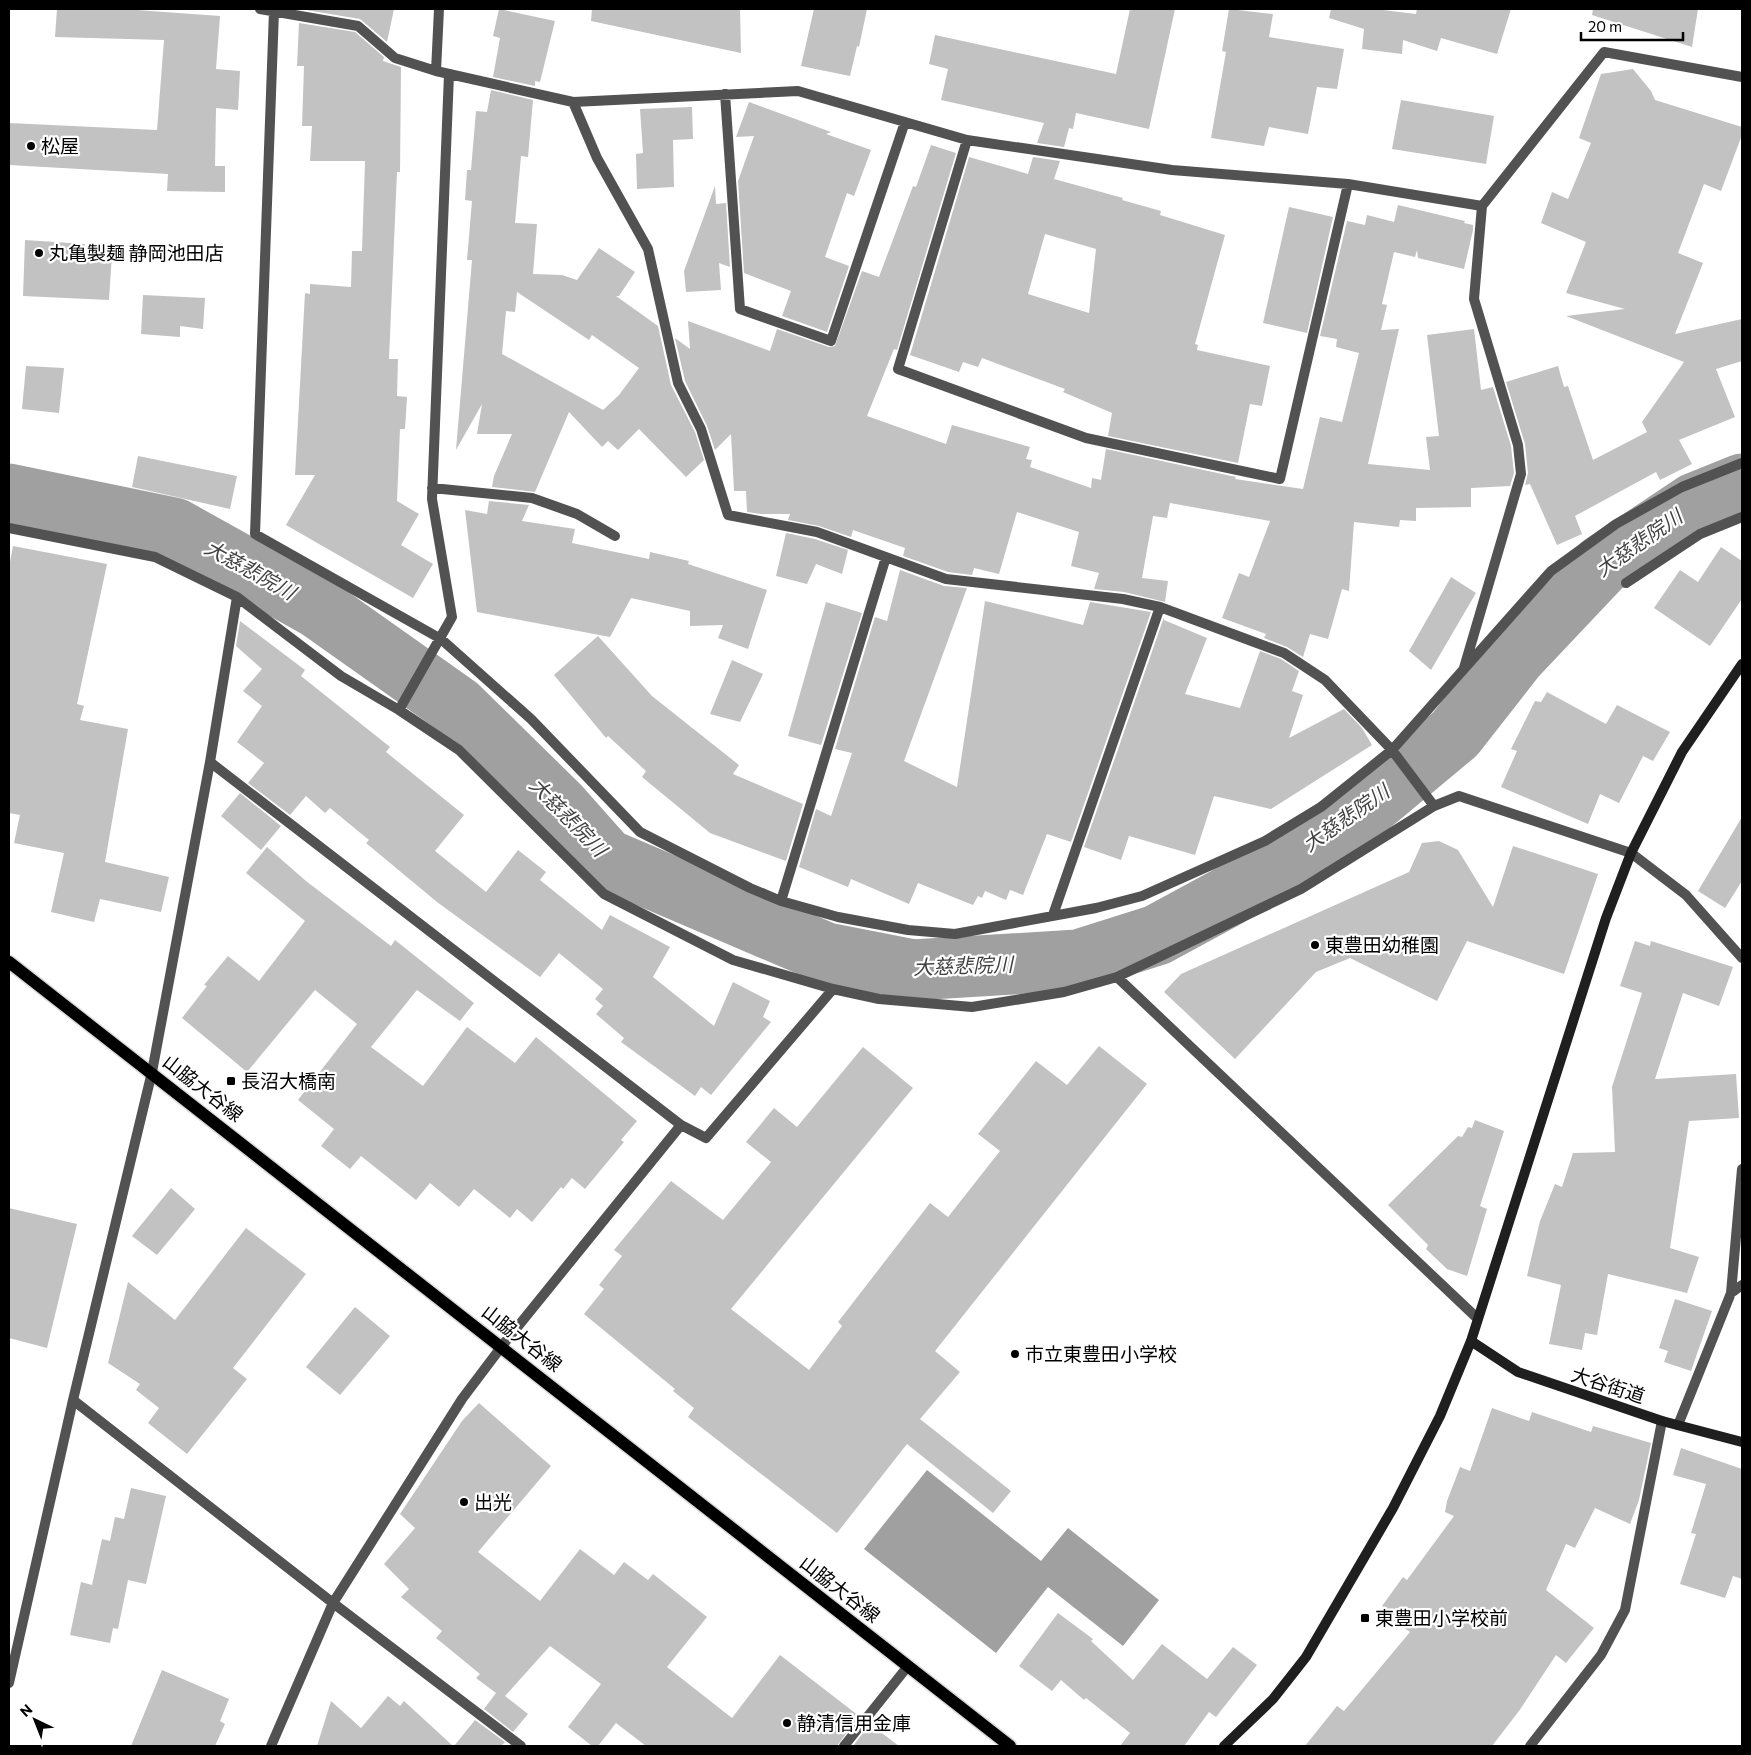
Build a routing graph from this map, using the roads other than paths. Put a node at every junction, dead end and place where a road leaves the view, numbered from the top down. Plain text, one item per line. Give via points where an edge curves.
1 (260, 9) edge
2 (439, 9) edge
3 (274, 11) junction
4 (436, 71) junction
5 (449, 74) junction
6 (1742, 76) edge
7 (726, 94) junction
8 (573, 102) junction
9 (905, 122) junction
10 (967, 140) junction
11 (1348, 184) junction
12 (1482, 206) junction
13 (1742, 463) edge
14 (432, 488) junction
15 (1742, 517) edge
16 (9, 528) edge
17 (615, 536) dead end
18 (886, 557) junction
19 (1626, 584) dead end
20 (236, 597) junction
21 (1160, 607) junction
22 (441, 639) junction
23 (1742, 664) edge
24 (1463, 671) junction
25 (399, 710) junction
26 (1392, 750) junction
27 (210, 762) junction
28 (1434, 806) junction
29 (1630, 853) junction
30 (781, 900) junction
31 (1053, 915) junction
32 (1742, 958) edge
33 (9, 962) edge
34 (1117, 977) junction
35 (833, 989) junction
36 (152, 1072) junction
37 (681, 1125) junction
38 (1742, 1169) edge
39 (1742, 1285) edge
40 (1732, 1293) junction
41 (1477, 1318) junction
42 (1471, 1341) junction
43 (502, 1346) junction
44 (73, 1400) junction
45 (1662, 1421) junction
46 (1678, 1425) junction
47 (1742, 1442) edge
48 (332, 1604) junction
49 (908, 1666) junction
50 (9, 1683) edge
51 (271, 1746) edge
52 (521, 1746) edge
53 (844, 1746) edge
54 (1010, 1746) edge
55 (1224, 1746) edge
56 (1530, 1746) edge

1 - 3 street
2 - 4 street
3 - 4 street via 358,26 395,58
3 - 22 street via 255,534
4 - 5 street
5 - 8 street
5 - 14 street
6 - 12 street via 1604,52
7 - 8 street
7 - 9 street via 798,91
7 - 9 street via 740,309 831,341
8 - 18 street via 597,158 648,250 678,382 701,429 728,515 817,532
9 - 10 street
10 - 11 street via 1172,170
10 - 11 street via 898,369 1086,438 1280,479
11 - 12 street
12 - 24 street via 1474,300 1518,445 1521,474
13 - 24 street via 1682,488 1616,524 1551,571
14 - 17 street via 532,498 577,514
14 - 22 street via 452,617
15 - 19 street via 1700,534
16 - 20 street via 155,557
18 - 21 street via 946,579 1123,599
18 - 30 street
20 - 25 street via 341,676
20 - 27 street
21 - 26 street via 1284,653 1325,680
21 - 31 street
22 - 25 street
22 - 30 street via 532,719 640,832 750,888
23 - 29 street via 1682,752
24 - 26 street
25 - 35 street via 459,750 604,894 733,960
26 - 28 street
26 - 31 street via 1321,807 1266,841 1142,896
27 - 36 street
27 - 37 street
28 - 29 street via 1459,796
28 - 34 street via 1301,889
29 - 32 street via 1686,894
29 - 41 street
30 - 31 street via 838,918 955,934
33 - 36 main road, 山脇大谷線
34 - 35 street via 1064,992 972,1007 880,999
34 - 41 street
35 - 37 street via 706,1138
36 - 43 main road, 山脇大谷線
36 - 44 street
37 - 43 street
38 - 40 street
39 - 40 street
40 - 46 street
41 - 42 street
42 - 45 street, 大谷街道 via 1518,1372
42 - 55 street via 1440,1416 1393,1508 1306,1657 1273,1699
43 - 48 street via 462,1398
43 - 49 main road, 山脇大谷線
44 - 48 street
44 - 50 street
45 - 46 street, 大谷街道
45 - 56 street via 1625,1610 1601,1655
46 - 47 street, 大谷街道
48 - 51 street
48 - 52 street
49 - 53 street
49 - 54 main road, 山脇大谷線

